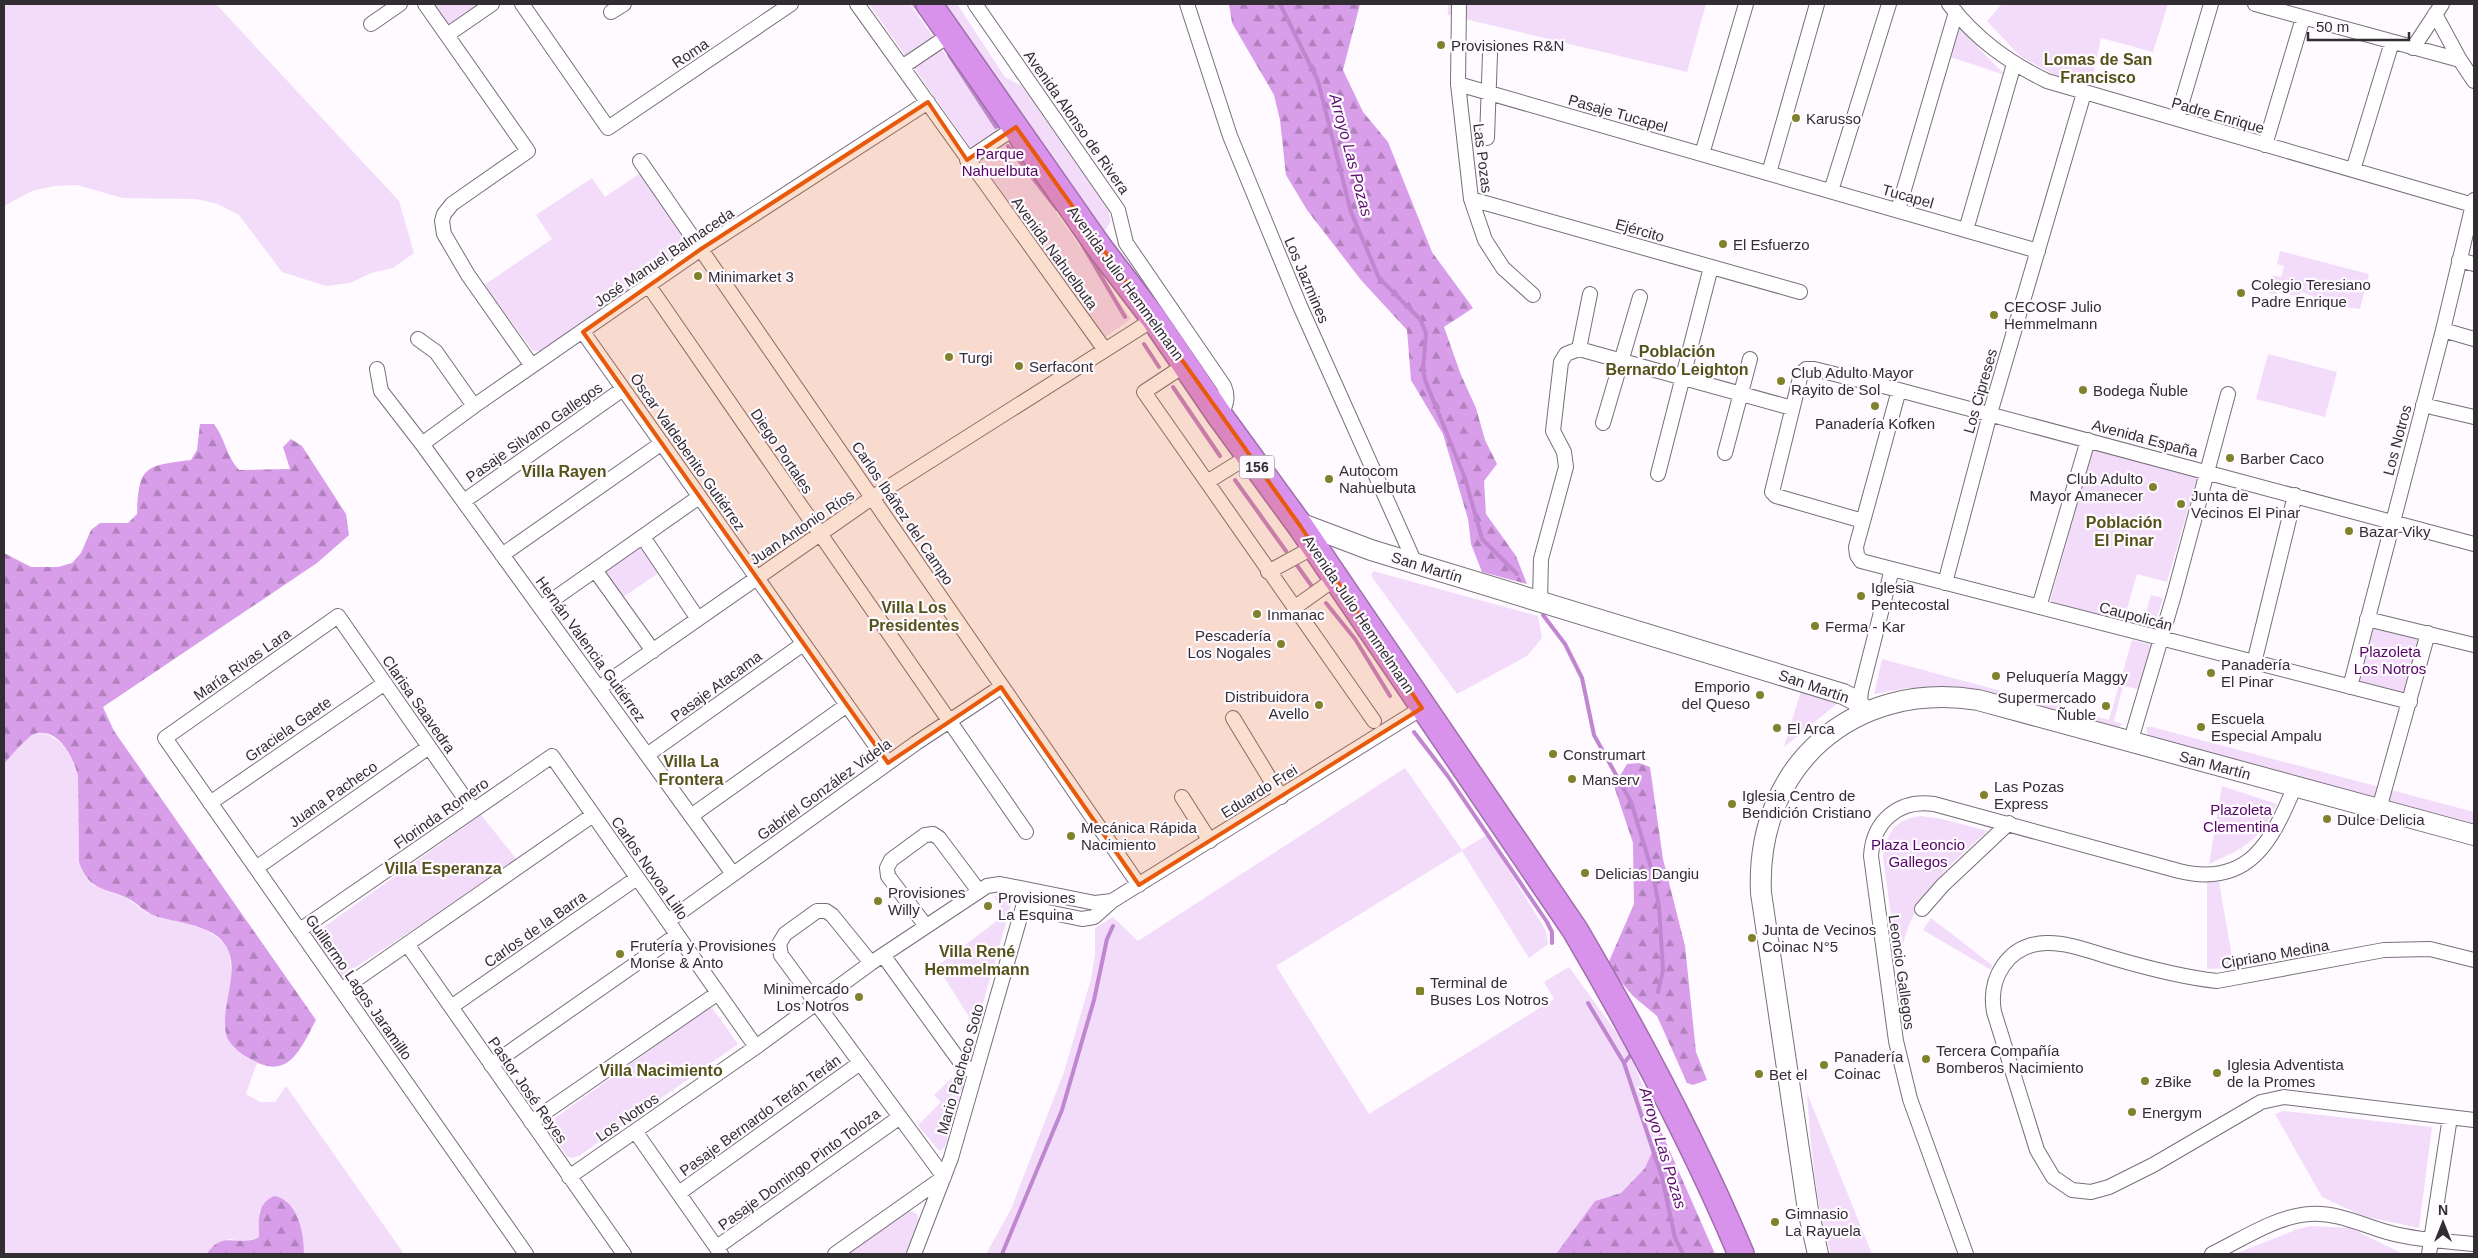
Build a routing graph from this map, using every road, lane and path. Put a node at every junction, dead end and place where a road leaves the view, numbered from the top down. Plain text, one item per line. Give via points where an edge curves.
1 (400, 4) edge
2 (425, 4) edge
3 (492, 4) edge
4 (522, 4) edge
5 (624, 4) edge
6 (791, 4) edge
7 (857, 4) edge
8 (929, 4) edge
9 (975, 4) edge
10 (1187, 4) edge
11 (1459, 4) edge
12 (1746, 4) edge
13 (1817, 4) edge
14 (1889, 4) edge
15 (2210, 4) edge
16 (2255, 4) edge
17 (1953, 8) edge
18 (2439, 9) edge
19 (611, 12) dead end
20 (2303, 18) junction
21 (371, 24) dead end
22 (951, 34) junction
23 (447, 36) junction
24 (2392, 42) junction
25 (2413, 48) junction
26 (1490, 54) dead end
27 (2460, 60) junction
28 (2014, 64) junction
29 (902, 67) junction
30 (2474, 81) edge
31 (1458, 84) junction
32 (1489, 93) junction
33 (2084, 93) junction
34 (928, 102) junction
35 (2178, 119) junction
36 (1016, 127) junction
37 (1487, 138) dead end
38 (2265, 145) junction
39 (1702, 154) junction
40 (967, 160) junction
41 (640, 161) dead end
42 (2353, 170) junction
43 (1769, 173) junction
44 (1832, 191) junction
45 (1471, 199) junction
46 (2474, 203) edge
47 (1898, 210) junction
48 (1966, 230) junction
49 (701, 249) junction
50 (2038, 251) junction
51 (2460, 260) junction
52 (2474, 264) edge
53 (1711, 267) junction
54 (649, 286) junction
55 (1800, 292) dead end
56 (1590, 294) dead end
57 (1533, 296) dead end
58 (1640, 297) dead end
59 (1154, 318) junction
60 (2443, 330) junction
61 (583, 332) junction
62 (418, 339) dead end
63 (2474, 339) edge
64 (1579, 349) junction
65 (1105, 350) junction
66 (1750, 359) dead end
67 (1622, 361) junction
68 (1185, 365) junction
69 (532, 366) junction
70 (376, 369) dead end
71 (1682, 378) junction
72 (623, 389) junction
73 (1899, 390) junction
74 (1741, 394) junction
75 (2228, 394) dead end
76 (2423, 405) junction
77 (474, 406) junction
78 (1792, 408) junction
79 (1990, 414) junction
80 (1220, 416) junction
81 (2474, 417) edge
82 (1603, 423) dead end
83 (2088, 440) junction
84 (662, 443) junction
85 (422, 444) junction
86 (1725, 453) dead end
87 (1249, 456) junction
88 (2208, 472) junction
89 (1658, 474) dead end
90 (1207, 482) junction
91 (2295, 495) junction
92 (700, 497) junction
93 (873, 497) junction
94 (464, 501) junction
95 (1863, 521) junction
96 (2392, 521) junction
97 (819, 534) junction
98 (643, 537) junction
99 (1307, 537) junction
100 (2474, 544) edge
101 (502, 554) junction
102 (1414, 563) junction
103 (1892, 569) junction
104 (596, 570) junction
105 (1268, 572) junction
106 (756, 577) junction
107 (1336, 578) junction
108 (1945, 583) junction
109 (1540, 601) junction
110 (541, 608) junction
111 (1294, 608) junction
112 (2039, 608) junction
113 (338, 616) joint
114 (698, 619) junction
115 (2367, 619) junction
116 (2428, 634) junction
117 (2162, 640) junction
118 (803, 644) junction
119 (2474, 645) edge
120 (653, 651) junction
121 (2254, 663) junction
122 (385, 683) junction
123 (1001, 687) junction
124 (2350, 687) junction
125 (599, 688) junction
126 (2410, 702) junction
127 (846, 705) junction
128 (1422, 708) junction
129 (1865, 712) junction
130 (1233, 718) dead end
131 (1374, 721) dead end
132 (949, 723) junction
133 (165, 738) joint
134 (2130, 743) junction
135 (429, 746) junction
136 (648, 755) junction
137 (552, 756) joint
138 (888, 763) junction
139 (2295, 786) junction
140 (1182, 796) dead end
141 (1281, 796) junction
142 (210, 803) junction
143 (2379, 809) junction
144 (473, 810) junction
145 (594, 815) junction
146 (691, 816) junction
147 (2009, 824) junction
148 (1026, 832) dead end
149 (2473, 832) edge
150 (1210, 841) junction
151 (256, 868) junction
152 (733, 874) junction
153 (638, 878) junction
154 (1139, 885) junction
155 (1028, 889) junction
156 (978, 890) junction
157 (1112, 901) junction
158 (1023, 907) junction
159 (1922, 909) dead end
160 (668, 921) junction
161 (926, 926) junction
162 (300, 930) junction
163 (678, 935) junction
164 (406, 944) junction
165 (877, 959) junction
166 (2474, 960) edge
167 (341, 990) junction
168 (718, 993) junction
169 (815, 1003) junction
170 (450, 1007) junction
171 (756, 1047) junction
172 (860, 1063) junction
173 (491, 1065) junction
174 (975, 1074) junction
175 (900, 1117) junction
176 (2450, 1117) junction
177 (2474, 1120) edge
178 (531, 1122) junction
179 (635, 1131) junction
180 (569, 1177) junction
181 (944, 1177) junction
182 (678, 1193) junction
183 (2431, 1239) junction
184 (2474, 1244) edge
185 (719, 1251) edge
186 (526, 1254) edge
187 (624, 1254) edge
188 (835, 1254) edge
189 (914, 1254) edge
190 (1741, 1254) edge
191 (1818, 1254) edge
192 (1966, 1254) edge
193 (2212, 1254) edge
194 (2428, 1254) edge

1 - 21 street
2 - 23 street
3 - 23 street
4 - 6 street, Roma via 608,128
5 - 19 street
7 - 29 street, Avenida Nahuelbuta
8 - 22 highway, Avenida Julio Hemmelmann / 156
9 - 80 street, Avenida Alonso de Rivera via 1118,210 1126,243 1224,386 1226,403
10 - 102 street, Los Jazmines via 1230,136 1300,306
11 - 31 street, Las Pozas
12 - 39 street
13 - 43 street
14 - 44 street
15 - 35 street
16 - 20 street
17 - 28 street, Padre Enrique via 1983,41
17 - 47 street
18 - 25 street
18 - 27 street
20 - 24 street
20 - 38 street
22 - 29 street
22 - 36 highway, Avenida Julio Hemmelmann / 156
23 - 69 street via 528,151 452,204 444,214 442,228 468,275
24 - 25 street
24 - 42 street
25 - 27 street
26 - 32 street
27 - 30 street
28 - 33 street, Padre Enrique via 2047,81
28 - 48 street
29 - 34 street, Avenida Nahuelbuta
31 - 32 street, Pasaje Tucapel
31 - 45 street, Las Pozas
32 - 37 street
32 - 39 street, Pasaje Tucapel
33 - 35 street, Padre Enrique
33 - 50 street, Los Cipreses
34 - 40 street, Avenida Nahuelbuta
34 - 49 street, José Manuel Balmaceda
35 - 38 street, Padre Enrique
36 - 40 street
36 - 59 highway, Avenida Julio Hemmelmann / 156 via 1099,247
38 - 42 street, Padre Enrique
39 - 43 street, Pasaje Tucapel
40 - 65 street, Avenida Nahuelbuta
41 - 49 street, Carlos Ibáñez del Campo
42 - 46 street, Padre Enrique
43 - 44 street, Tucapel
44 - 47 street, Tucapel
45 - 53 street, Ejército
45 - 57 street, Las Pozas via 1486,240 1503,268
46 - 51 street, Los Notros
47 - 48 street, Tucapel
48 - 50 street, Tucapel
49 - 54 street, José Manuel Balmaceda
49 - 93 street, Carlos Ibáñez del Campo
50 - 79 street, Los Cipreses
51 - 52 street
51 - 60 street, Los Notros
53 - 55 street, Ejército
53 - 71 street
54 - 61 street, José Manuel Balmaceda
54 - 97 street, Diego Portales
56 - 64 street
58 - 67 street
59 - 65 street, Juan Antonio Ríos
59 - 68 highway, Avenida Julio Hemmelmann / 156
60 - 63 street
60 - 76 street, Los Notros
61 - 69 street, José Manuel Balmaceda
61 - 72 street, Òscar Valdebenito Gutiérrez
62 - 77 street via 436,352
64 - 67 street
64 - 109 street via 1566,354 1561,362 1553,431 1564,452 1566,467 1541,560
65 - 93 street, Juan Antonio Ríos
66 - 74 street
67 - 71 street
67 - 82 street
68 - 80 highway, Avenida Julio Hemmelmann / 156
68 - 90 street via 1144,392
69 - 77 street, José Manuel Balmaceda
70 - 85 street, Hernán Valencia Gutiérrez via 381,391
71 - 74 street
71 - 89 street
72 - 84 street, Òscar Valdebenito Gutiérrez
72 - 94 street, Pasaje Silvano Gallegos
73 - 78 street, Avenida España via 1806,370 1801,374
73 - 79 street, Avenida España
73 - 95 street
74 - 78 street
74 - 86 street
75 - 88 street
76 - 81 street
76 - 96 street, Los Notros
77 - 85 street, José Manuel Balmaceda
78 - 95 street via 1772,494
79 - 83 street, Avenida España
79 - 108 street, Los Cipreses
80 - 87 highway, Avenida Julio Hemmelmann / 156
83 - 88 street, Avenida España
83 - 112 street
84 - 92 street, Òscar Valdebenito Gutiérrez
84 - 101 street
85 - 94 street, Hernán Valencia Gutiérrez
87 - 90 street
87 - 99 highway, Avenida Julio Hemmelmann / 156
88 - 91 street, Avenida España
88 - 117 street
90 - 105 street
91 - 96 street, Avenida España
91 - 121 street
92 - 98 street
92 - 106 street, Òscar Valdebenito Gutiérrez
93 - 97 street, Juan Antonio Ríos
93 - 123 street, Carlos Ibáñez del Campo
94 - 101 street, Hernán Valencia Gutiérrez
95 - 103 street, Caupolicán via 1857,555 1862,561
96 - 100 street, Avenida España
96 - 115 street, Los Notros
97 - 106 street, Juan Antonio Ríos
97 - 132 street, Diego Portales
98 - 104 street
98 - 114 street
99 - 102 street, San Martín via 1305,525
99 - 105 street
99 - 107 highway, Avenida Julio Hemmelmann / 156
101 - 110 street, Hernán Valencia Gutiérrez
102 - 109 street, San Martín
103 - 108 street, Caupolicán
103 - 129 street via 1861,691 1860,700
104 - 110 street
104 - 120 street
105 - 111 street
106 - 114 street, Juan Antonio Ríos
106 - 118 street, Òscar Valdebenito Gutiérrez
107 - 111 street
107 - 128 highway, Avenida Julio Hemmelmann / 156
108 - 112 street, Caupolicán
109 - 129 street, San Martín via 1843,694 1855,700
110 - 125 street, Hernán Valencia Gutiérrez
111 - 131 street
112 - 117 street, Caupolicán
113 - 122 street, Clarisa Saavedra
113 - 133 street, María Rivas Lara
114 - 120 street, Juan Antonio Ríos
115 - 116 street
115 - 124 street, Los Notros
116 - 119 street
116 - 126 street
117 - 121 street, Caupolicán
117 - 134 street
118 - 127 street, Òscar Valdebenito Gutiérrez
118 - 136 street, Pasaje Atacama
120 - 125 street, Juan Antonio Ríos
121 - 124 street, Caupolicán
122 - 135 street, Clarisa Saavedra
122 - 142 street, Graciela Gaete
123 - 132 street, Gabriel González Videla
123 - 154 street, Carlos Ibáñez del Campo
124 - 126 street, Caupolicán
125 - 136 street, Hernán Valencia Gutiérrez
126 - 143 street
127 - 138 street, Òscar Valdebenito Gutiérrez
127 - 146 street
128 - 141 street, Eduardo Frei
128 - 190 highway, Avenida Julio Hemmelmann / 156 via 1575,930 1606,982 1661,1085
129 - 134 street, San Martín via 1911,698 1959,697
129 - 191 street via 1824,738 1793,771 1775,803 1761,856 1761,892 1808,1210
130 - 141 street
132 - 138 street, Gabriel González Videla
132 - 148 street, Diego Portales
133 - 142 street, Guillermo Lagos Jaramillo
134 - 139 street, San Martín
135 - 144 street, Clarisa Saavedra
135 - 151 street, Juana Pacheco
136 - 146 street, Hernán Valencia Gutiérrez
137 - 144 street, Florinda Romero
137 - 145 street, Carlos Novoa Lillo
138 - 152 street, Gabriel González Videla
139 - 143 street, San Martín
139 - 147 street, Leoncio Gallegos via 2278,826 2263,848 2248,860 2211,876 2178,871
140 - 150 street
141 - 150 street, Eduardo Frei
142 - 151 street, Guillermo Lagos Jaramillo
143 - 149 street, San Martín
144 - 162 street, Florinda Romero
145 - 153 street, Carlos Novoa Lillo
145 - 164 street
146 - 152 street, Hernán Valencia Gutiérrez
147 - 159 street, Leoncio Gallegos
147 - 192 street, Leoncio Gallegos via 1943,806 1914,803 1888,816 1877,830 1872,847 1896,1041 1910,1099
150 - 154 street, Eduardo Frei
151 - 162 street, Guillermo Lagos Jaramillo
152 - 160 street, Gabriel González Videla
153 - 160 street, Carlos Novoa Lillo
153 - 170 street, Carlos de la Barra
154 - 157 street, Eduardo Frei
155 - 156 street, Los Notros via 994,884
155 - 157 street, Los Notros via 1095,903
155 - 158 street, Mario Pacheco Soto
156 - 161 street, Los Notros
156 - 161 street via 939,838 933,834 925,835 891,860 887,868 888,876
157 - 158 street via 1094,916 1082,920
158 - 174 street, Mario Pacheco Soto
160 - 163 street, Carlos Novoa Lillo
161 - 165 street, Los Notros
162 - 167 street, Guillermo Lagos Jaramillo
163 - 168 street, Carlos Novoa Lillo
163 - 173 street
164 - 167 street
164 - 170 street, Pastor José Reyes
165 - 169 street, Los Notros
165 - 169 street via 832,915 817,911 785,934 779,944 781,955
165 - 174 street via 961,1063
166 - 176 street, Cipriano Medina via 2430,949 2384,950 2217,981 2182,976 2086,950 2045,943 2019,950 2001,967 1992,991 1993,1007 2037,1150 2053,1177 2072,1190 2091,1192 2109,1187 2262,1102 2284,1097
167 - 186 street, Guillermo Lagos Jaramillo
168 - 171 street, Carlos Novoa Lillo
168 - 178 street
169 - 171 street, Los Notros
169 - 172 street
170 - 173 street, Pastor José Reyes
171 - 179 street, Los Notros
172 - 175 street
172 - 182 street, Pasaje Bernardo Terán Terán
173 - 178 street, Pastor José Reyes
174 - 181 street, Mario Pacheco Soto
175 - 181 street
175 - 185 street, Pasaje Domingo Pinto Toloza
176 - 177 street
176 - 183 street
178 - 180 street, Pastor José Reyes
179 - 180 street, Los Notros
179 - 182 street
180 - 187 street, Pastor José Reyes
181 - 188 street
181 - 189 street, Mario Pacheco Soto
182 - 185 street
183 - 184 street
183 - 193 street via 2387,1232 2340,1217 2310,1214 2272,1225
183 - 194 street

